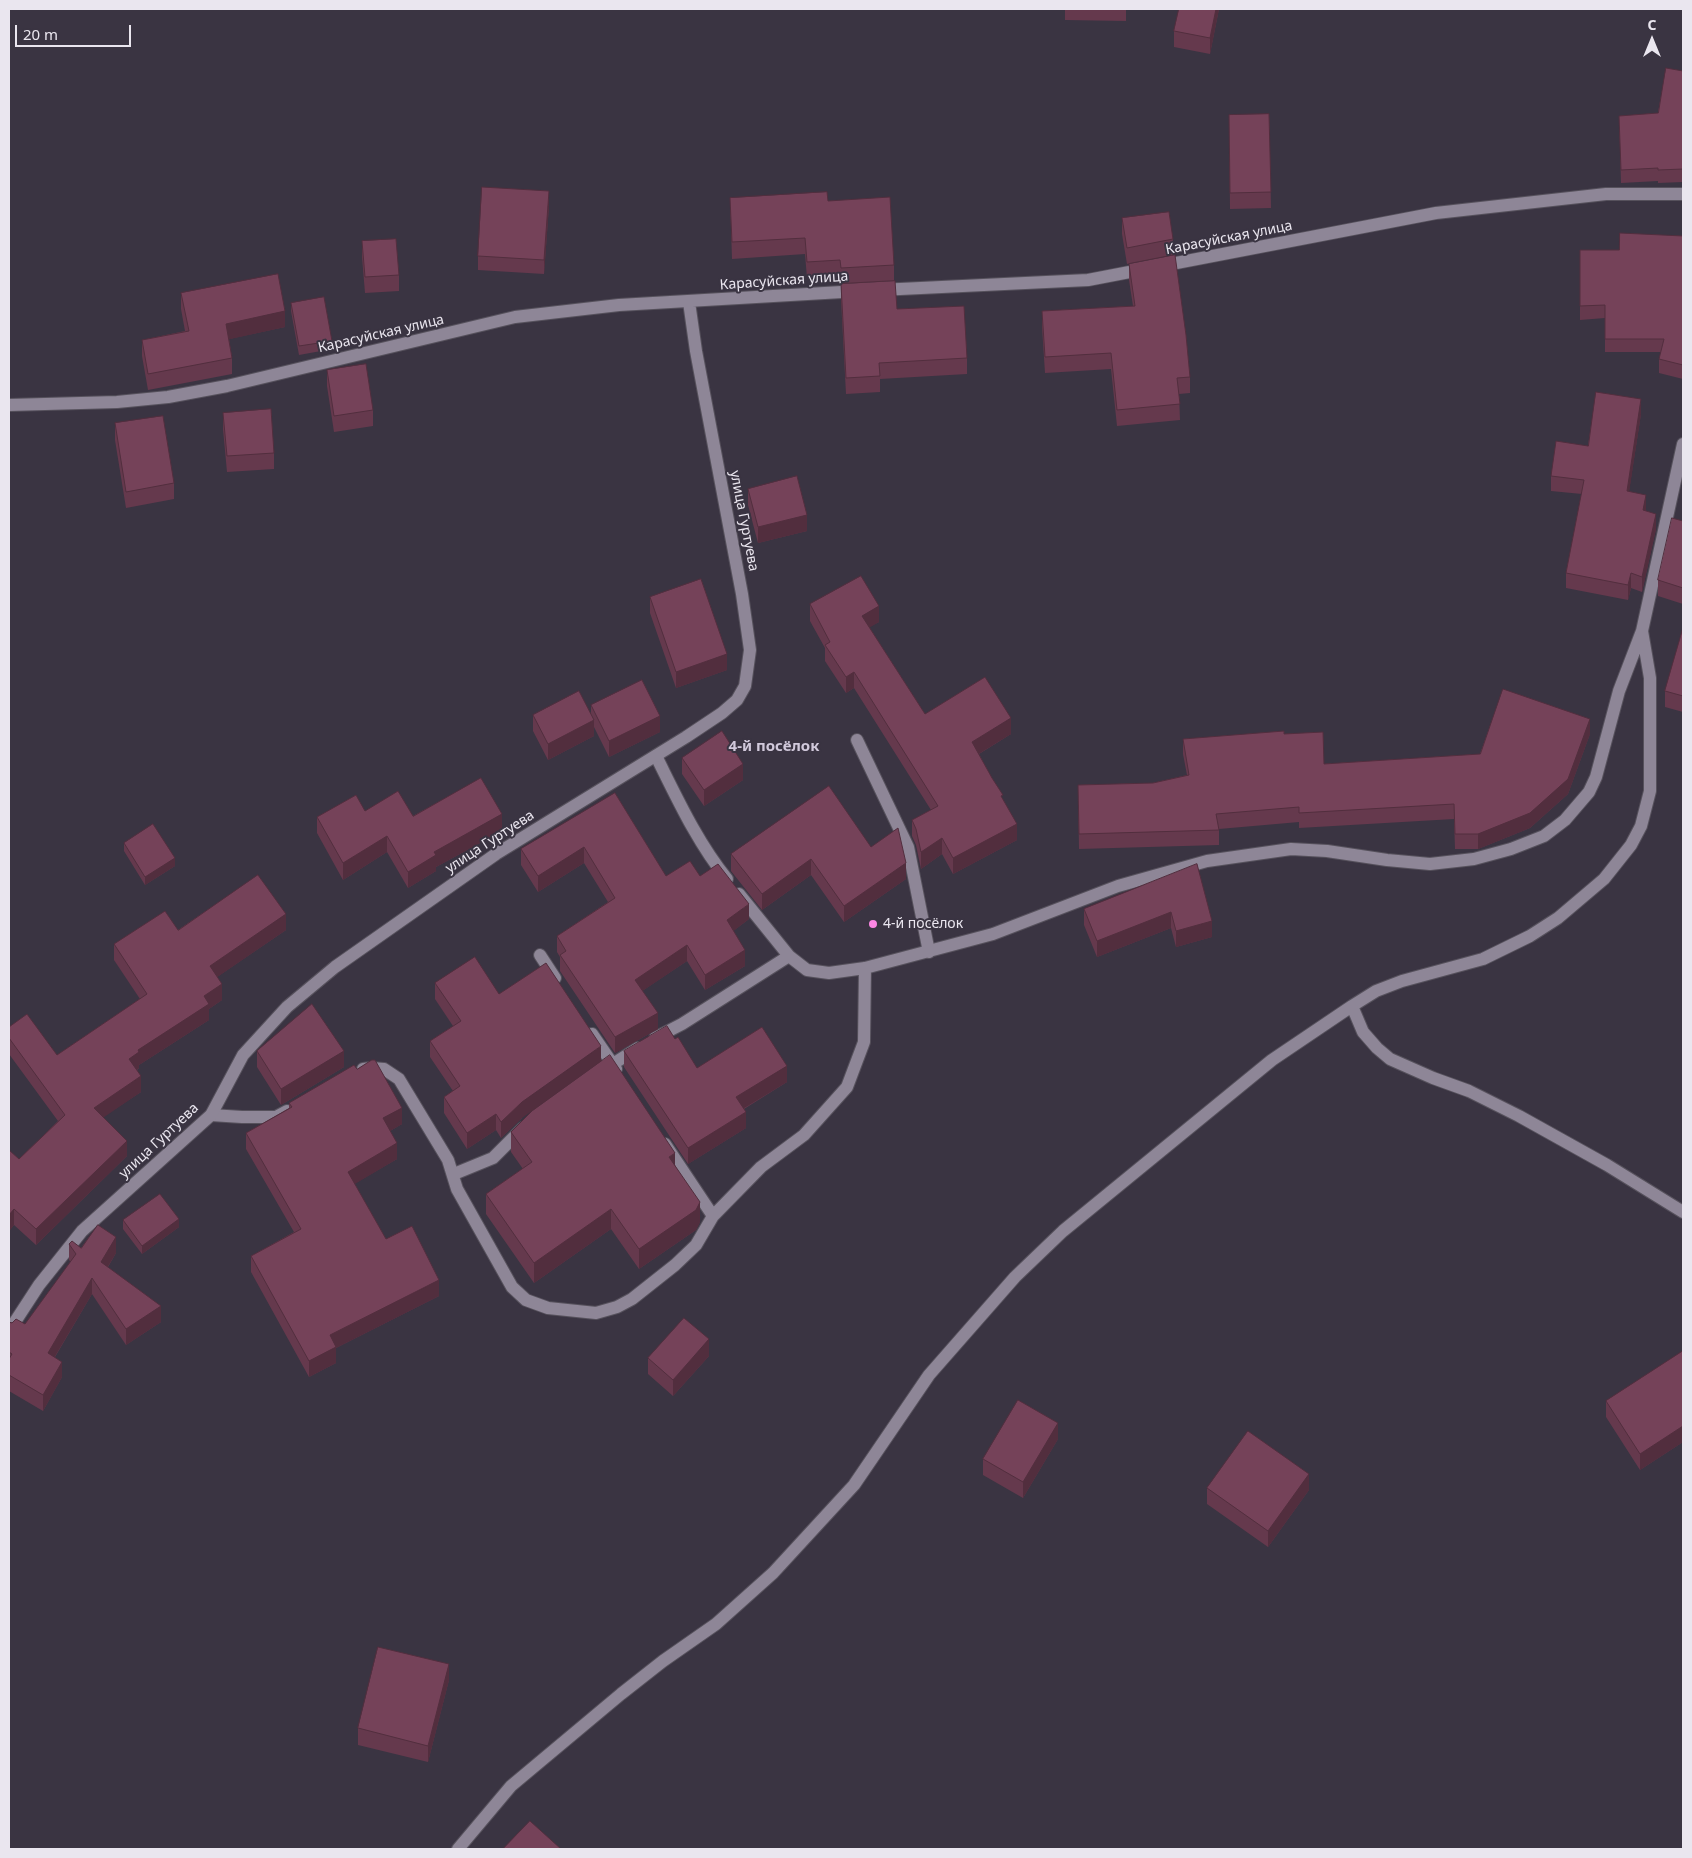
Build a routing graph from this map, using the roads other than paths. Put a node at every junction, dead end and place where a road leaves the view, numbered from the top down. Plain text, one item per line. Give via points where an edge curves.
1 (1683, 194) edge
2 (689, 302) junction
3 (9, 405) edge
4 (1683, 444) edge
5 (1642, 631) junction
6 (857, 740) dead end
7 (656, 756) junction
8 (929, 952) junction
9 (540, 955) dead end
10 (789, 956) junction
11 (865, 968) junction
12 (560, 986) edge
13 (1352, 1006) junction
14 (586, 1025) edge
15 (612, 1064) junction
16 (354, 1071) edge
17 (589, 1080) edge
18 (623, 1080) edge
19 (301, 1102) edge
20 (211, 1115) junction
21 (534, 1119) edge
22 (660, 1136) edge
23 (454, 1174) junction
24 (1683, 1212) edge
25 (713, 1216) junction
26 (9, 1331) edge
27 (458, 1849) edge

1 - 2 street, Карасуйская улица via 1606,194 1436,213 1088,280
2 - 3 street, Карасуйская улица via 619,305 515,317 227,386 168,397
2 - 7 street, улица Гуртуева via 750,650 745,686 737,700
4 - 5 street
5 - 8 street via 1619,691 1589,792 1565,820 1544,836 1474,859 1430,864 1291,849 1207,862 1118,886 993,934
5 - 13 street via 1650,678 1650,791 1641,826 1604,880 1558,918 1530,936 1483,959 1376,991
6 - 8 street via 908,847
7 - 10 street via 716,865
7 - 20 street, улица Гуртуева via 496,854 334,967 287,1007 242,1055
8 - 11 street
9 - 12 street
10 - 11 street via 807,970 829,973
10 - 15 street
11 - 25 street via 864,1042 847,1087 804,1135 761,1167
13 - 24 street via 1363,1032 1390,1058 1520,1116
13 - 27 street via 1272,1060 1063,1231 1015,1277 935,1368 854,1485 772,1573 716,1624 635,1683 511,1786
14 - 15 street
15 - 17 street
15 - 18 street
16 - 23 street via 384,1069 399,1078
19 - 20 street via 276,1117
20 - 26 street, улица Гуртуева via 82,1231 39,1285
21 - 23 street via 493,1158
22 - 25 street
23 - 25 street via 457,1189 512,1287 526,1300 548,1308 596,1313 632,1299 696,1245

